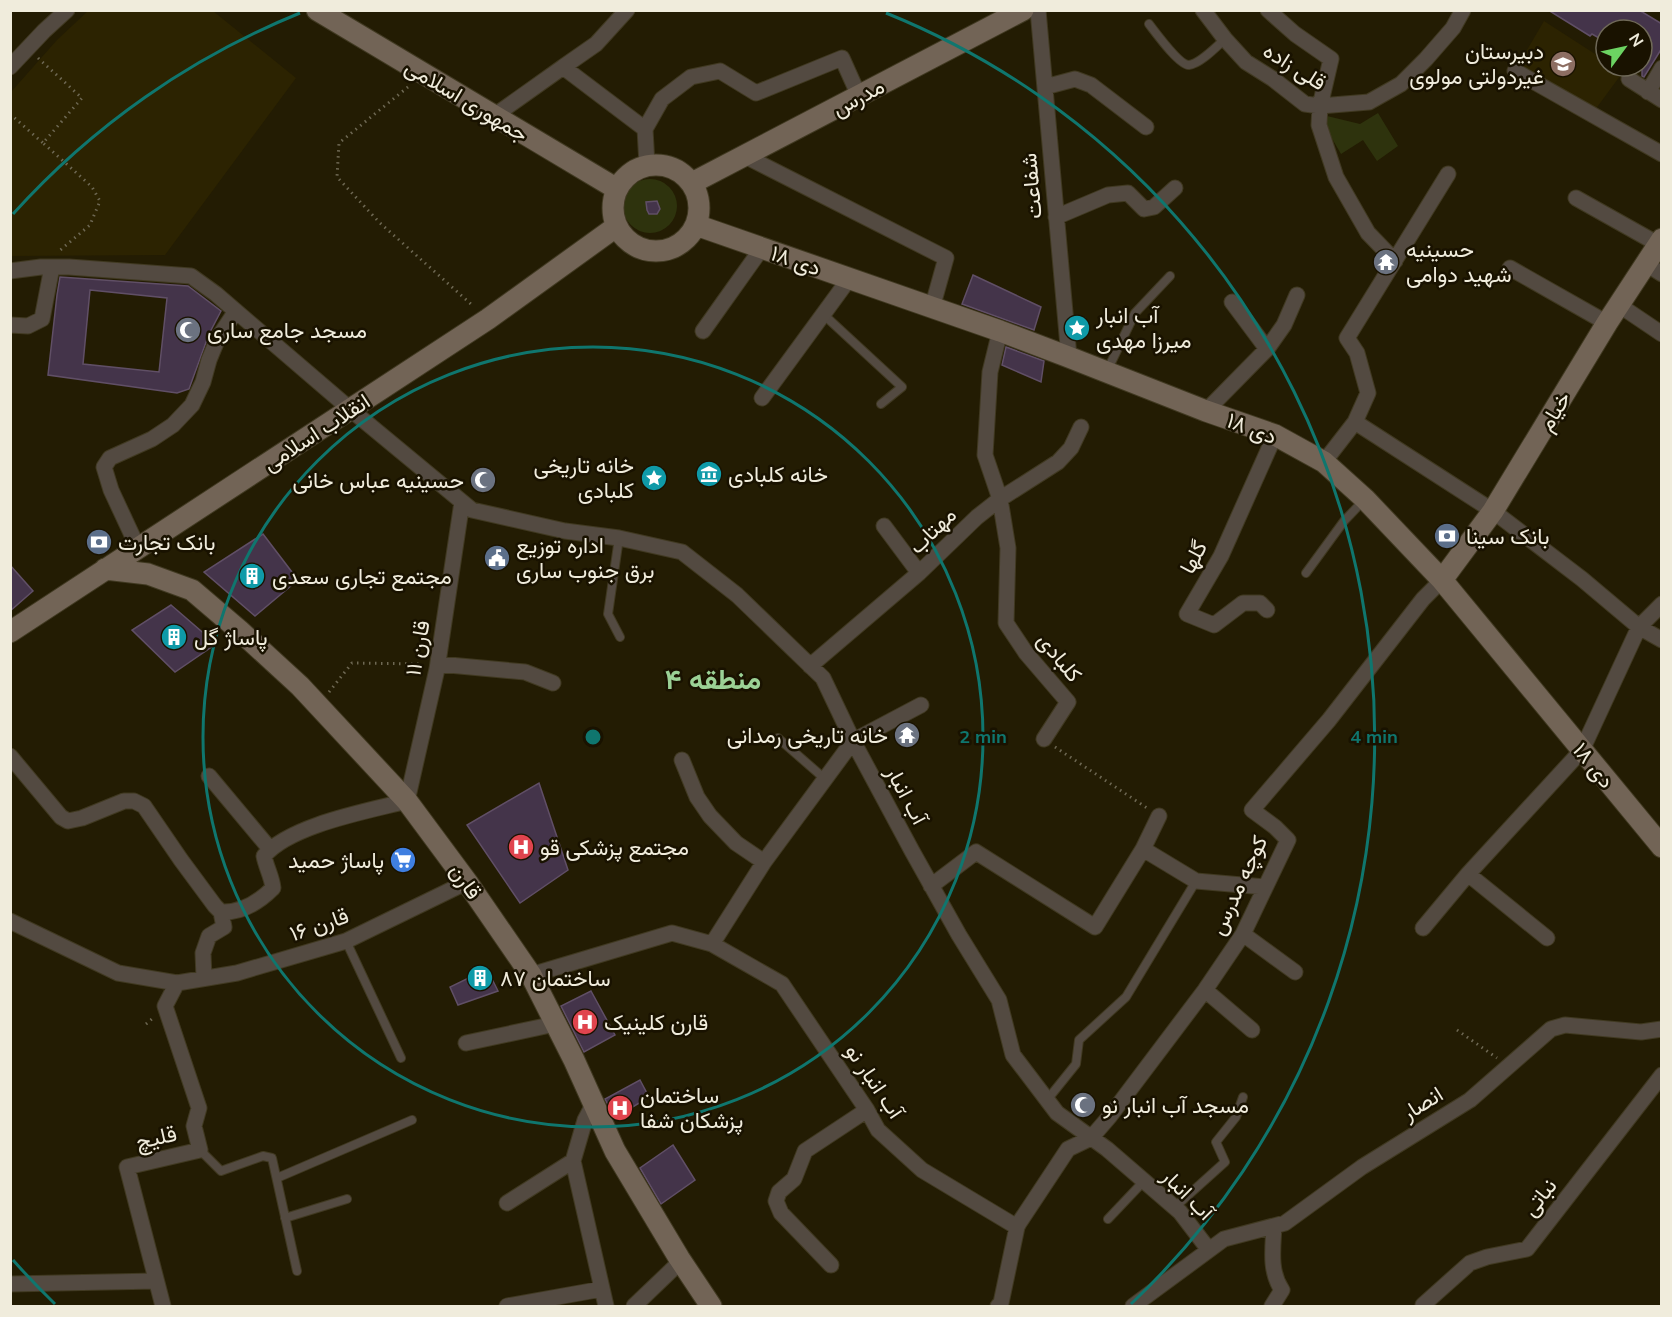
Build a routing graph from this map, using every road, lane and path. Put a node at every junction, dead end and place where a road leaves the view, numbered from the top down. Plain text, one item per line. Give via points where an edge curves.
1 (67, 10) edge
2 (627, 10) edge
3 (1023, 10) edge
4 (1038, 10) edge
5 (1203, 10) edge
6 (1268, 10) edge
7 (1463, 10) edge
8 (324, 12) edge
9 (1149, 24) dead end
10 (1225, 39) junction
11 (28, 49) junction
12 (10, 67) edge
13 (563, 67) junction
14 (1662, 68) edge
15 (1515, 71) dead end
16 (424, 74) junction
17 (1629, 80) dead end
18 (1045, 87) junction
19 (1648, 92) junction
20 (859, 96) junction
21 (1662, 100) edge
22 (1320, 106) junction
23 (10, 114) edge
24 (494, 116) junction
25 (1146, 127) dead end
26 (645, 129) junction
27 (43, 143) junction
28 (1662, 154) edge
29 (745, 156) junction
30 (647, 165) junction
31 (1448, 174) dead end
32 (692, 183) junction
33 (617, 189) junction
34 (1175, 189) dead end
35 (1576, 198) dead end
36 (1056, 217) junction
37 (696, 225) junction
38 (617, 226) junction
39 (1660, 241) edge
40 (762, 248) junction
41 (1395, 261) junction
42 (46, 267) junction
43 (1510, 268) dead end
44 (1654, 269) edge
45 (10, 271) edge
46 (1170, 276) dead end
47 (849, 279) junction
48 (1297, 295) dead end
49 (1232, 302) dead end
50 (1619, 305) junction
51 (932, 308) junction
52 (236, 311) junction
53 (824, 314) junction
54 (488, 319) junction
55 (1607, 323) junction
56 (10, 325) edge
57 (703, 331) dead end
58 (1000, 331) junction
59 (1662, 334) edge
60 (1268, 350) junction
61 (1069, 357) junction
62 (1106, 372) junction
63 (762, 398) dead end
64 (881, 404) dead end
65 (350, 409) junction
66 (1206, 411) junction
67 (1355, 422) junction
68 (1081, 427) dead end
69 (1275, 435) junction
70 (1324, 462) junction
71 (1000, 499) junction
72 (1365, 500) junction
73 (462, 502) junction
74 (1493, 511) junction
75 (884, 526) dead end
76 (619, 538) junction
77 (138, 548) junction
78 (105, 569) junction
79 (919, 573) junction
80 (1306, 573) dead end
81 (1442, 580) junction
82 (1662, 604) edge
83 (1268, 610) dead end
84 (1639, 627) junction
85 (10, 632) edge
86 (620, 637) dead end
87 (1662, 640) edge
88 (438, 664) junction
89 (810, 666) junction
90 (553, 683) dead end
91 (318, 705) junction
92 (921, 705) dead end
93 (778, 738) dead end
94 (1044, 740) joint
95 (853, 741) junction
96 (1582, 750) junction
97 (10, 756) edge
98 (682, 760) dead end
99 (209, 776) dead end
100 (825, 779) junction
101 (407, 801) junction
102 (1159, 816) joint
103 (1662, 847) edge
104 (270, 849) junction
105 (1143, 849) junction
106 (764, 862) junction
107 (1468, 874) junction
108 (1196, 881) junction
109 (467, 882) junction
110 (931, 886) junction
111 (1265, 887) junction
112 (221, 912) junction
113 (10, 921) edge
114 (1423, 928) dead end
115 (1243, 934) junction
116 (1547, 938) dead end
117 (346, 941) junction
118 (712, 944) junction
119 (1295, 972) dead end
120 (531, 975) junction
121 (204, 978) junction
122 (177, 983) junction
123 (1205, 990) junction
124 (555, 1024) junction
125 (1662, 1029) edge
126 (1252, 1030) dead end
127 (1456, 1030) dead end
128 (466, 1043) dead end
129 (401, 1058) dead end
130 (1509, 1066) junction
131 (1661, 1076) edge
132 (1243, 1097) dead end
133 (1047, 1100) junction
134 (594, 1103) junction
135 (867, 1110) junction
136 (412, 1120) dead end
137 (1091, 1138) junction
138 (200, 1150) junction
139 (573, 1161) junction
140 (277, 1178) junction
141 (1144, 1181) junction
142 (347, 1199) dead end
143 (507, 1203) dead end
144 (1175, 1207) junction
145 (285, 1218) junction
146 (1108, 1219) dead end
147 (1274, 1226) junction
148 (1017, 1227) junction
149 (1209, 1250) junction
150 (681, 1261) junction
151 (831, 1265) dead end
152 (297, 1271) dead end
153 (156, 1281) junction
154 (10, 1284) edge
155 (602, 1289) junction
156 (163, 1306) edge
157 (507, 1306) edge
158 (606, 1306) edge
159 (634, 1306) edge
160 (711, 1306) edge
161 (998, 1306) edge
162 (1133, 1306) edge
163 (1272, 1306) edge
164 (1425, 1306) edge

1 - 11 street
2 - 13 street via 596,44
3 - 20 main road, مدرس
4 - 18 street, شفاعت
5 - 10 street, قلی زاده
6 - 22 street via 1331,59
7 - 22 street via 1453,28 1401,84 1369,102
8 - 16 main road, جمهوری اسلامی
9 - 10 lane via 1182,63 1190,65
10 - 22 street, قلی زاده via 1246,62 1305,104
11 - 12 street
11 - 27 path via 82,98
13 - 24 street
13 - 26 street
14 - 19 street
15 - 28 street
16 - 24 main road, جمهوری اسلامی
16 - 54 path via 339,143 337,177 379,222
17 - 19 street
18 - 25 street via 1075,79 1091,85
18 - 36 street, شفاعت
19 - 21 street
20 - 26 street via 842,58 756,93 720,71 691,76 662,99
20 - 29 main road, مدرس
22 - 41 street, قلی زاده via 1319,125 1336,177 1368,233
23 - 27 path
24 - 33 main road, جمهوری اسلامی
26 - 30 street
27 - 42 path via 92,187 100,201 90,225
29 - 32 main road, مدرس
29 - 51 street via 946,258
30 - 32 main road via 672,167
30 - 33 main road via 624,178
31 - 41 street
32 - 37 main road via 700,211
33 - 38 main road via 613,207
34 - 36 street via 1154,207 1144,208 1128,193 1108,195
35 - 39 street
36 - 61 street, شفاعت
37 - 38 main road via 676,247 657,251 629,242
37 - 40 main road, ۱۸ دی
38 - 54 main road, انقلاب اسلامی
39 - 44 main road, خیام
40 - 47 main road, ۱۸ دی
40 - 57 street
41 - 67 street via 1347,338 1357,353 1368,393
42 - 45 street, آب انبار
42 - 52 street, آب انبار via 190,276
42 - 56 street via 42,318 28,326
43 - 55 street
44 - 50 main road, خیام
46 - 62 lane via 1135,314
47 - 51 main road, ۱۸ دی
47 - 53 street
48 - 60 street
49 - 60 street
50 - 55 main road, خیام
50 - 59 street
51 - 58 main road, ۱۸ دی
52 - 65 street, آب انبار
52 - 77 street via 218,338 192,405 152,439 110,458 104,467
53 - 63 street
53 - 64 lane via 902,387
54 - 65 main road, انقلاب اسلامی
55 - 74 main road, خیام
58 - 61 main road, ۱۸ دی
58 - 71 street via 990,372 985,455
60 - 66 street
61 - 62 main road, ۱۸ دی
62 - 66 main road, ۱۸ دی
65 - 73 street, آب انبار
65 - 77 main road, انقلاب اسلامی
66 - 69 main road, ۱۸ دی
67 - 70 street
67 - 74 street
68 - 71 street, مهتاب via 1071,448 1058,462
69 - 70 main road, ۱۸ دی
69 - 83 street, گلها via 1221,556 1187,614 1214,625 1244,603 1260,603
70 - 72 main road, ۱۸ دی
71 - 79 street, مهتاب
71 - 94 street, کلبادی via 1008,548 1006,623 1068,702
72 - 80 lane via 1344,521
72 - 81 main road, ۱۸ دی
73 - 76 street, آب انبار via 472,510 565,531
73 - 88 street, قارن ۱۱
74 - 81 main road, خیام
74 - 84 street
75 - 79 street
76 - 86 lane via 608,614
76 - 89 street, آب انبار via 682,552 738,595
77 - 78 main road, انقلاب اسلامی
78 - 85 main road, انقلاب اسلامی
78 - 91 main road, قارن via 148,573 192,591
79 - 89 street, مهتاب
81 - 96 main road, ۱۸ دی
81 - 111 street, کوچه مدرس via 1252,810 1288,840
82 - 84 street
84 - 87 street
84 - 96 street
88 - 90 street via 525,672
88 - 91 path via 352,663
88 - 101 street, قارن ۱۱
89 - 95 street, آب انبار via 824,678
91 - 101 main road, قارن
92 - 95 street
93 - 100 lane
94 - 102 path
95 - 100 street
95 - 110 street, آب انبار
96 - 103 main road, ۱۸ دی
96 - 107 street
97 - 112 street via 68,821 124,801 144,806
98 - 106 street via 698,798 711,816 736,843
99 - 104 street
100 - 106 street
101 - 104 street via 297,832
101 - 109 main road, قارن
102 - 105 street
104 - 112 street via 264,856 273,888 248,906 231,913
105 - 108 street
105 - 110 street via 1095,927 976,852
106 - 118 street
107 - 114 street
107 - 116 street
108 - 111 street
108 - 133 lane via 1126,996 1079,1040 1076,1064
109 - 117 street, قارن ۱۶
109 - 120 main road, قارن
110 - 133 street, آب انبار via 999,1000 1013,1055
111 - 115 street, کوچه مدرس
112 - 121 street via 224,927 209,936 203,953
113 - 122 street via 118,973
115 - 119 street
115 - 123 street, کوچه مدرس
117 - 121 street, قارن ۱۶ via 237,973
117 - 129 lane
118 - 120 street, آب انبار نو via 672,933
118 - 135 street, آب انبار نو via 782,984
120 - 124 main road, قارن
121 - 122 street, قارن ۱۶
122 - 138 street, قلیچ via 165,1006 199,1107 194,1126
123 - 126 street
123 - 137 street, کوچه مدرس
124 - 128 street
124 - 134 main road, قارن
125 - 130 street, انصار via 1641,1032 1565,1025 1551,1029
127 - 130 path
130 - 147 street, انصار via 1470,1100
131 - 164 street, نباتی via 1527,1249 1470,1263
132 - 144 lane via 1236,1117 1216,1142 1225,1162
133 - 137 street, آب انبار via 1057,1113
134 - 139 street
134 - 150 main road, قارن via 615,1151
135 - 148 street, آب انبار نو via 878,1130 922,1170
135 - 151 street via 805,1151 794,1179 779,1192 776,1201 781,1213
136 - 140 lane
137 - 141 street, آب انبار
137 - 148 street, کوچه مدرس via 1068,1149
138 - 140 lane via 221,1171 263,1156 272,1158
138 - 153 street, قلیچ via 127,1167
139 - 143 street
139 - 155 street
140 - 145 lane
141 - 144 street, آب انبار
141 - 146 lane
142 - 145 lane
144 - 149 street, آب انبار
145 - 152 lane
147 - 149 street, انصار via 1224,1239
147 - 163 street via 1273,1270 1282,1290
148 - 161 street
149 - 162 street, انصار
150 - 159 street
150 - 160 main road, قارن
153 - 154 street
153 - 156 street, قلیچ
155 - 157 street
155 - 158 street

